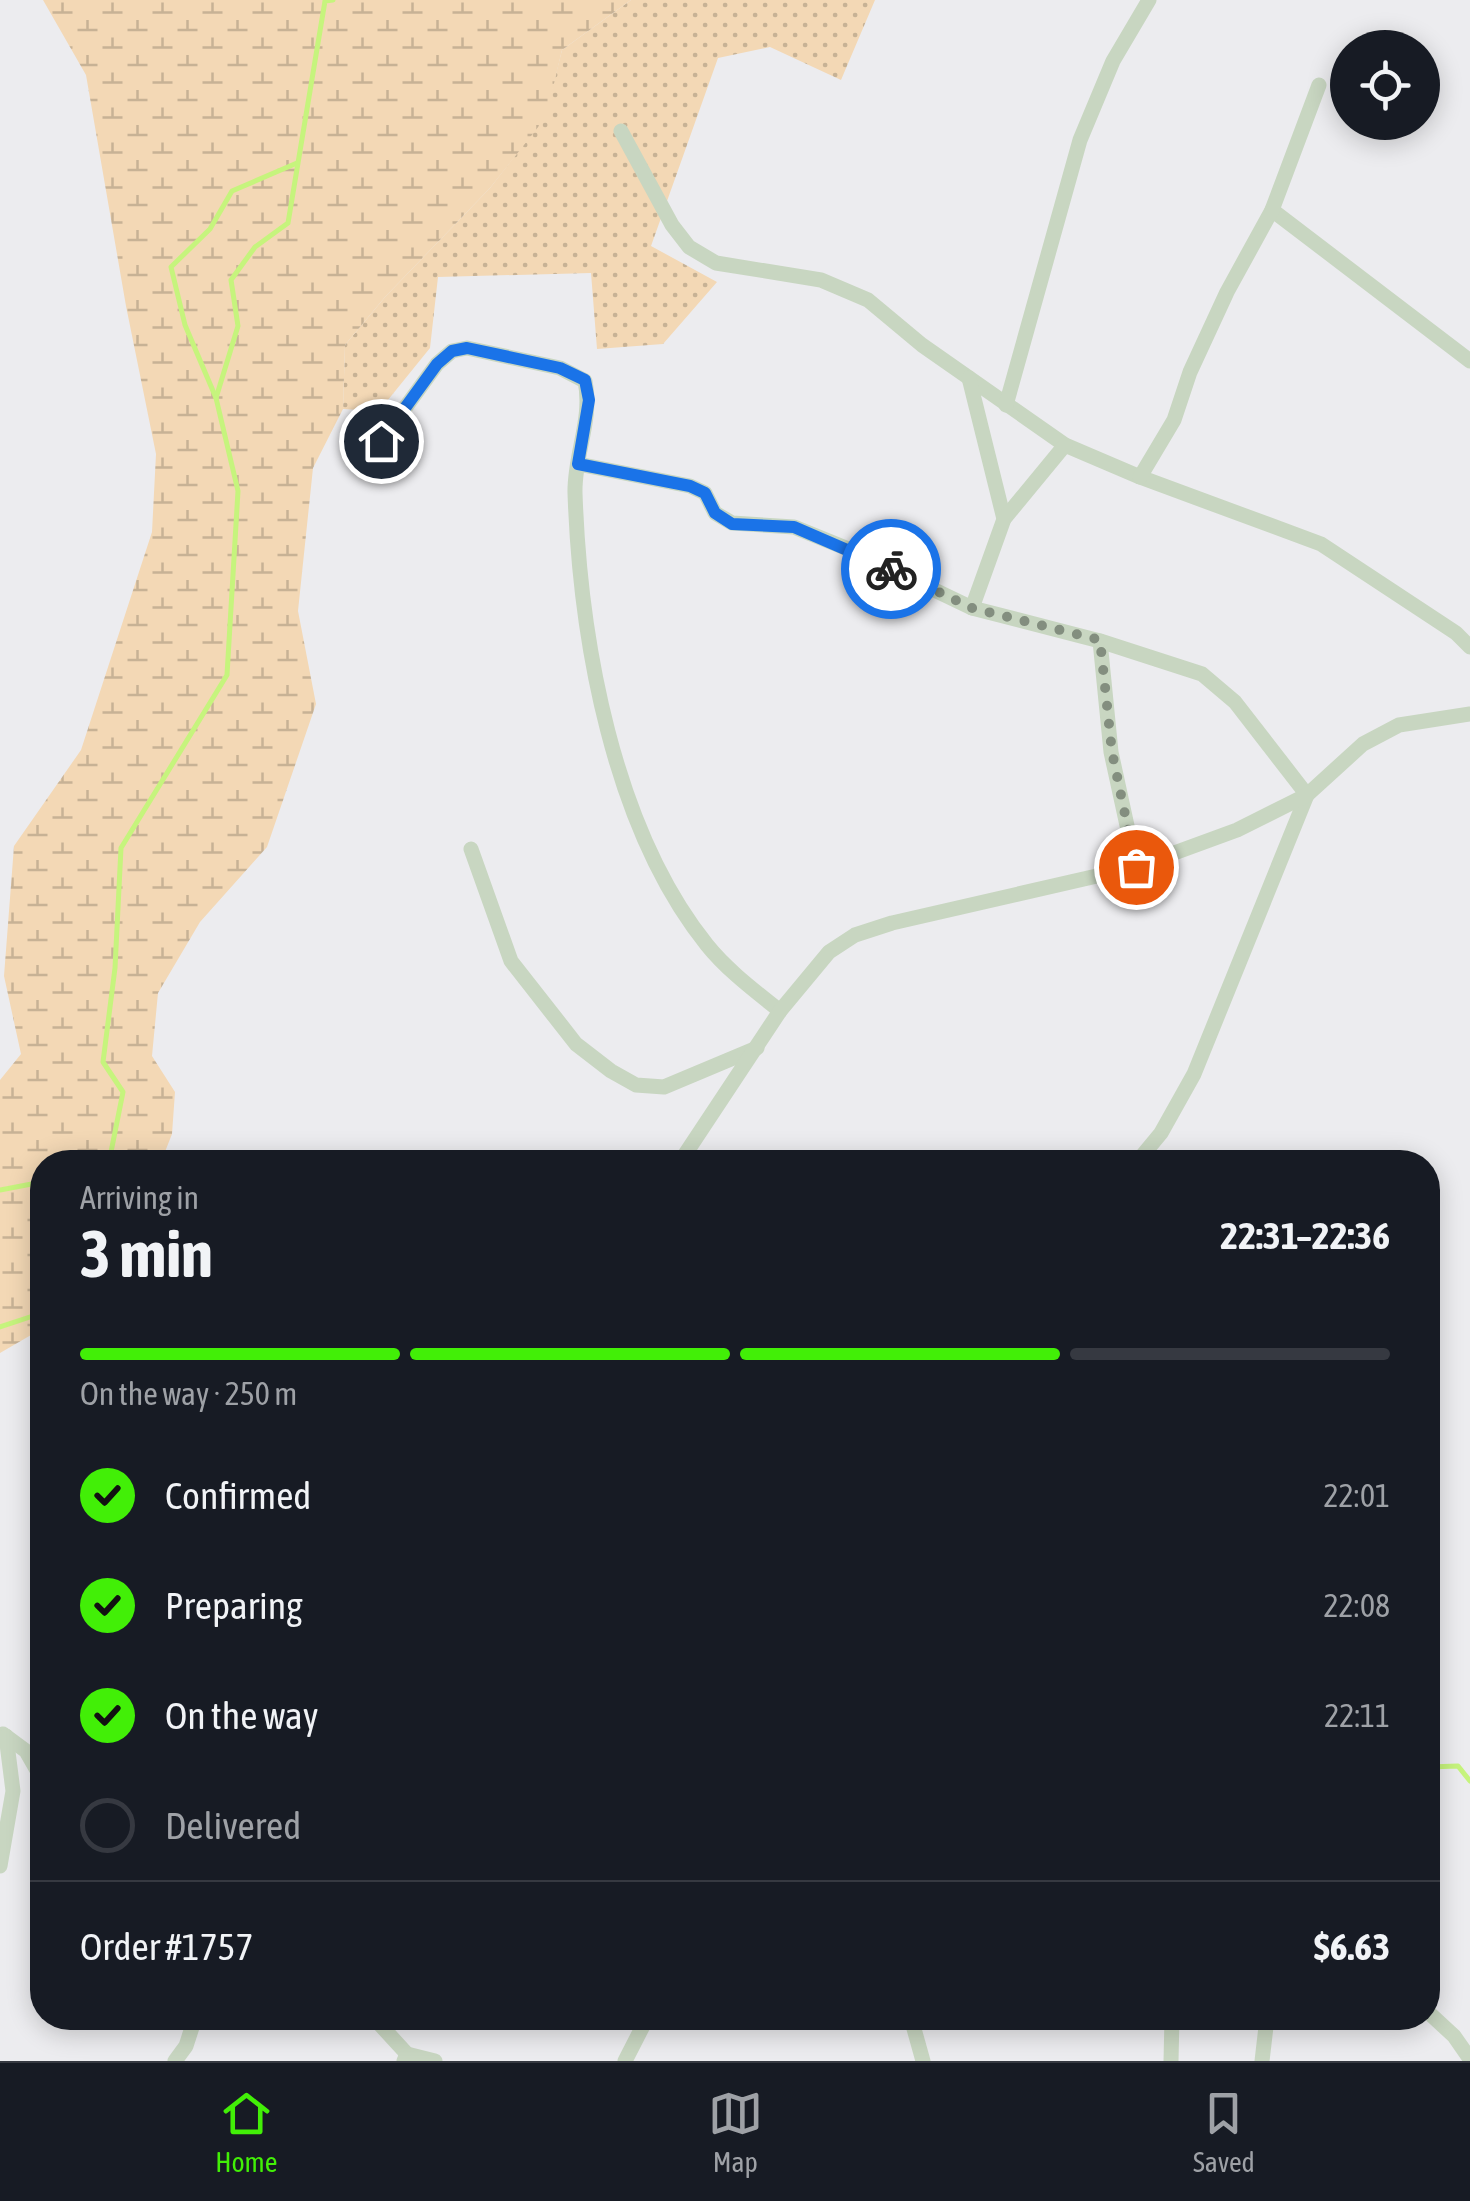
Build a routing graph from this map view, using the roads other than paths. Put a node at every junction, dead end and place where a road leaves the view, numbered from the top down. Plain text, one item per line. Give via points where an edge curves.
1 (1149, 0) edge
2 (1319, 85) dead end
3 (621, 132) dead end
4 (1272, 210) junction
5 (1470, 361) edge
6 (969, 378) junction
7 (1006, 405) junction
8 (381, 441) dead end
9 (1065, 445) junction
10 (578, 464) junction
11 (1140, 477) junction
12 (1004, 519) junction
13 (972, 608) junction
14 (1470, 619) edge
15 (1456, 633) junction
16 (1100, 640) junction
17 (1470, 647) edge
18 (1470, 714) edge
19 (1307, 795) junction
20 (471, 849) dead end
21 (1136, 867) junction
22 (780, 1011) junction
23 (757, 1048) junction
24 (688, 1150) edge
25 (1146, 1150) edge
26 (3, 1734) edge
27 (30, 1758) edge
28 (30, 1785) edge
29 (13, 1791) junction
30 (0, 1866) edge
31 (1440, 2023) edge
32 (191, 2030) edge
33 (384, 2030) edge
34 (641, 2030) edge
35 (914, 2030) edge
36 (1171, 2030) edge
37 (1266, 2030) edge
38 (405, 2057) edge
39 (1470, 2059) edge
40 (175, 2061) edge
41 (435, 2061) edge
42 (625, 2061) edge
43 (923, 2061) edge
44 (1170, 2061) edge
45 (1262, 2061) edge

1 - 7 street via 1113,61 1080,140
2 - 4 street
3 - 6 street via 689,247 716,263 821,280 868,300
4 - 5 street
4 - 11 street via 1227,292 1174,420
6 - 7 street
6 - 12 street
7 - 9 street
8 - 10 street via 437,364 467,348 560,368 585,380 589,400
9 - 11 street
9 - 12 street
10 - 13 street via 690,486 732,524 794,527
10 - 22 street via 580,582 621,777 662,878 708,946
11 - 15 street via 1321,544
12 - 13 street
13 - 16 street
14 - 15 street
15 - 17 street
16 - 19 street via 1202,674 1222,688
16 - 21 street via 1112,752
18 - 19 street via 1400,725 1363,744
19 - 21 street via 1237,830
19 - 25 street via 1194,1074
20 - 23 street via 511,961 576,1044 611,1071 636,1085 664,1086
21 - 22 street via 855,935 829,952
22 - 23 street
23 - 24 street
26 - 27 street
26 - 29 street
28 - 29 street
29 - 30 street
31 - 39 street
32 - 40 street
33 - 38 street
34 - 42 street
35 - 43 street
36 - 44 street
37 - 45 street
38 - 41 street

